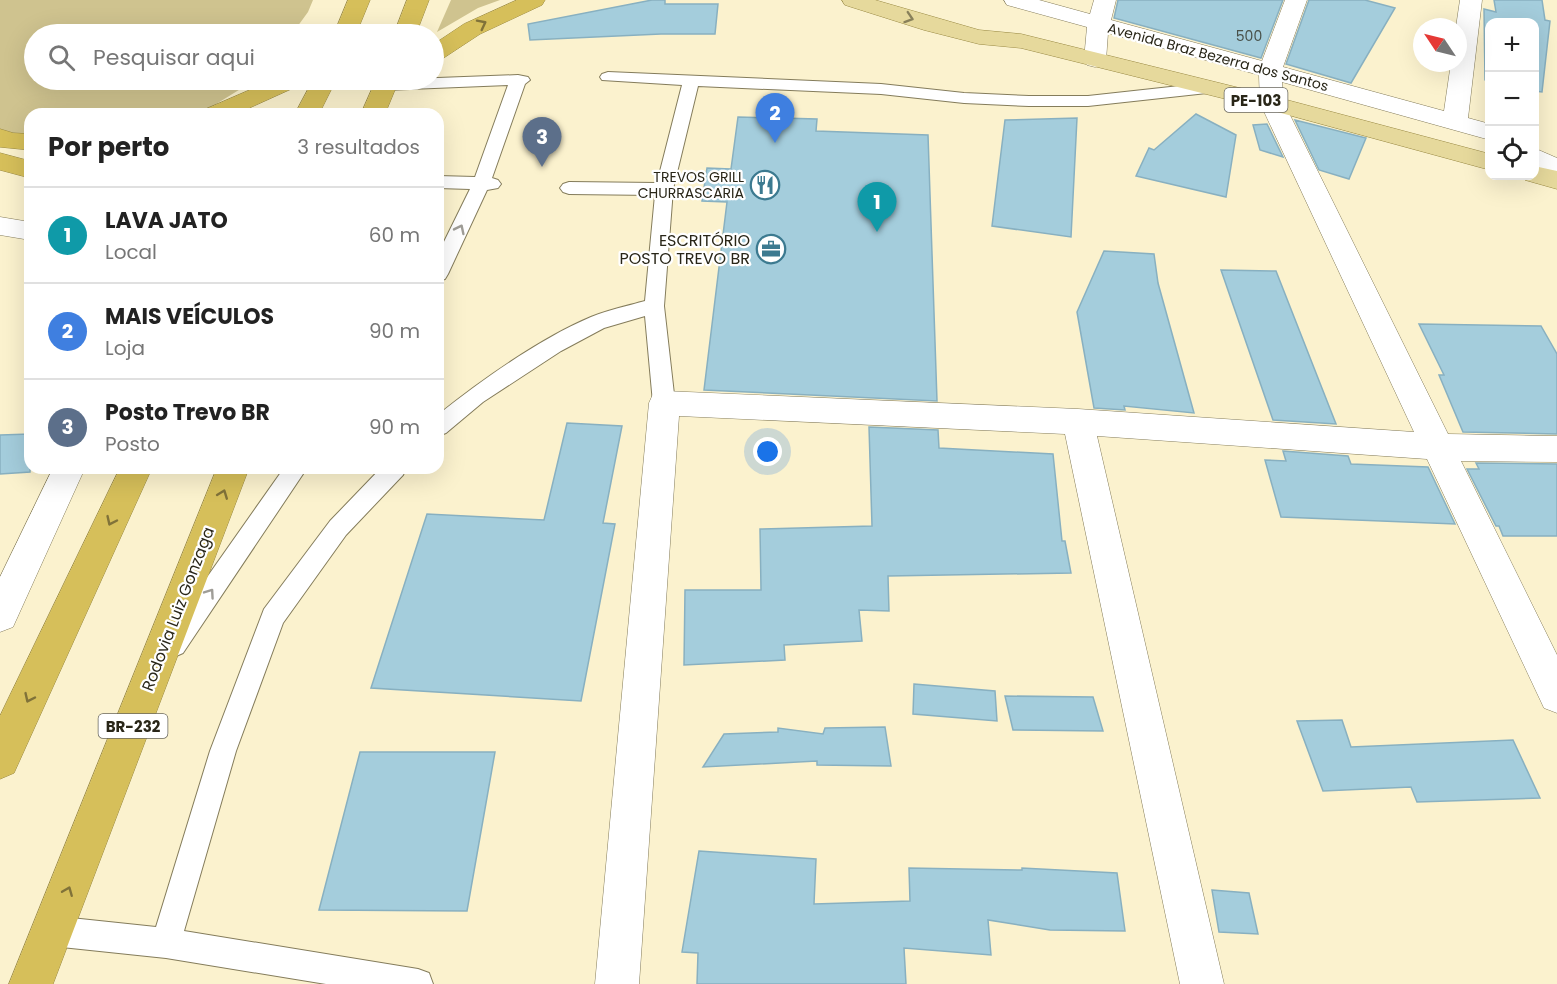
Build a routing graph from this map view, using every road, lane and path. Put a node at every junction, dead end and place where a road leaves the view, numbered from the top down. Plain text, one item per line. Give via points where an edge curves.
1 (359, 0) edge
2 (418, 0) edge
3 (534, 0) edge
4 (854, 0) edge
5 (912, 0) edge
6 (1015, 0) edge
7 (1106, 0) edge
8 (1296, 0) edge
9 (1471, 0) edge
10 (349, 24) edge
11 (409, 24) edge
12 (1098, 25) junction
13 (1021, 41) junction
14 (444, 47) edge
15 (1095, 60) junction
16 (1270, 70) junction
17 (608, 77) dead end
18 (444, 81) edge
19 (691, 81) junction
20 (1207, 88) junction
21 (269, 90) edge
22 (319, 90) edge
23 (383, 90) edge
24 (1272, 104) junction
25 (229, 108) edge
26 (310, 108) edge
27 (375, 108) edge
28 (1455, 123) junction
29 (1485, 131) edge
30 (0, 137) edge
31 (24, 142) edge
32 (1539, 144) edge
33 (1557, 148) edge
34 (1539, 159) edge
35 (0, 161) edge
36 (1485, 161) edge
37 (24, 168) edge
38 (1557, 170) edge
39 (1539, 175) edge
40 (1557, 180) edge
41 (444, 182) edge
42 (486, 184) junction
43 (569, 188) dead end
44 (664, 189) junction
45 (0, 226) edge
46 (24, 230) edge
47 (444, 263) edge
48 (654, 306) junction
49 (664, 403) junction
50 (444, 422) edge
51 (1078, 422) junction
52 (1438, 447) junction
53 (1557, 449) edge
54 (66, 474) edge
55 (133, 474) edge
56 (231, 474) edge
57 (292, 474) edge
58 (389, 474) edge
59 (0, 615) edge
60 (153, 676) junction
61 (1557, 695) edge
62 (0, 759) edge
63 (52, 931) junction
64 (166, 943) junction
65 (31, 984) edge
66 (418, 984) edge
67 (617, 984) edge
68 (1202, 984) edge

1 - 10 highway
2 - 11 highway
14 -> 3 highway via 472,29
4 -> 13 main road, PE-103 via 979,37
5 - 13 main road, PE-103 via 981,22
6 - 12 street, Avenida Braz Bezerra dos Santos
7 - 12 street
8 - 16 street
9 - 28 street
12 - 15 street
12 - 16 street, Avenida Braz Bezerra dos Santos
13 - 15 main road, Avenida Braz Bezerra dos Santos / PE-103
15 - 20 main road, Avenida Braz Bezerra dos Santos / PE-103
16 - 24 street
16 - 28 street, Avenida Braz Bezerra dos Santos
17 - 19 lane
18 - 42 lane via 520,80
19 - 20 lane via 881,89 1029,101 1088,101
19 - 44 lane
20 - 24 main road, Avenida Braz Bezerra dos Santos / PE-103
21 - 25 highway
22 - 26 highway
23 - 27 highway
24 - 36 main road, Avenida Braz Bezerra dos Santos / PE-103
24 - 52 street
28 - 29 street, Avenida Braz Bezerra dos Santos
30 - 31 highway
32 - 33 street
34 - 38 street
35 - 37 highway
39 - 40 main road
41 - 42 lane
47 -> 42 lane
43 - 44 lane
44 - 48 lane
45 - 46 street
48 - 49 lane
48 - 50 lane via 598,322 554,346 476,396
49 - 51 street
49 - 67 street
51 - 52 street
51 - 68 street
52 - 53 street
52 - 61 street
54 - 59 street
55 -> 62 highway
60 -> 56 highway, Rodovia Luiz Gonzaga / BR-232
60 -> 57 lane
58 - 64 lane via 338,528 273,617 223,751
63 -> 60 highway, Rodovia Luiz Gonzaga / BR-232
63 - 64 lane
63 - 65 highway, Rodovia Luiz Gonzaga / BR-232
64 - 66 lane

